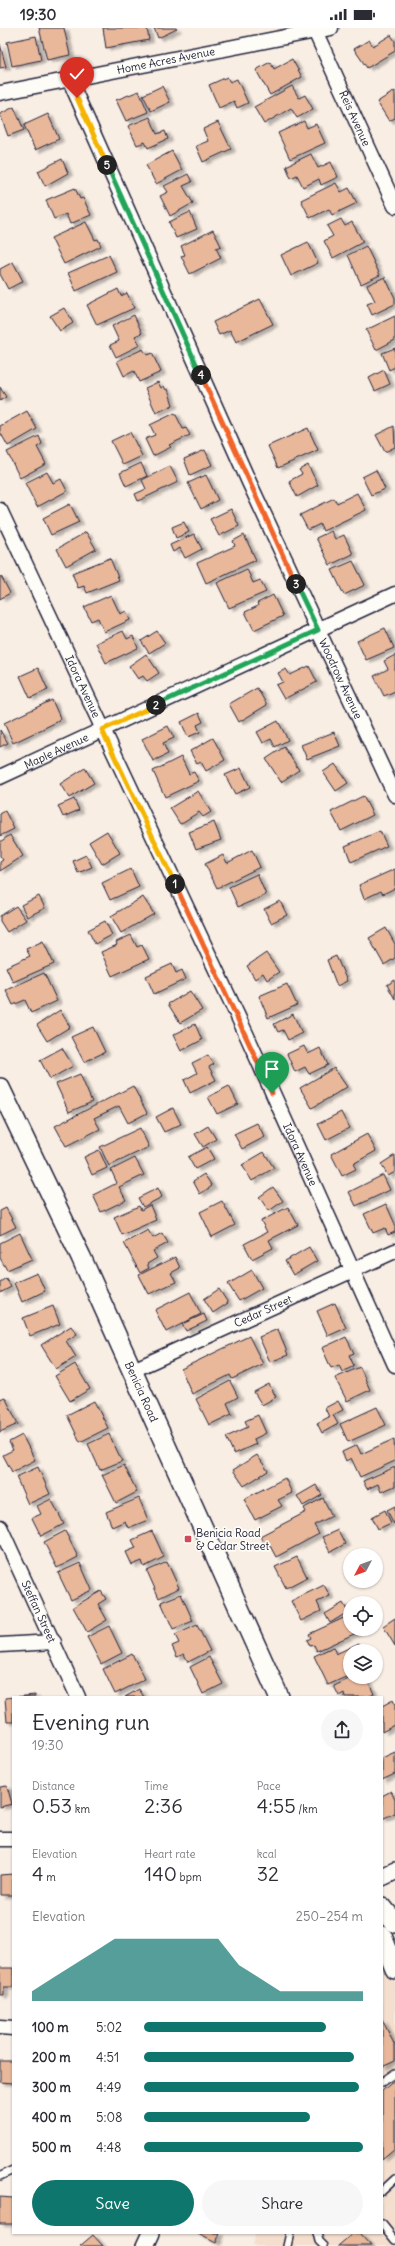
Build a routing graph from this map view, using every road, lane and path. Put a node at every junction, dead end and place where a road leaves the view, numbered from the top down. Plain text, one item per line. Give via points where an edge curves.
1 (331, 28) edge
2 (315, 30) edge
3 (70, 81) junction
4 (0, 93) edge
5 (395, 206) edge
6 (0, 510) edge
7 (395, 594) edge
8 (318, 630) junction
9 (102, 730) junction
10 (0, 777) edge
11 (395, 795) edge
12 (0, 1088) edge
13 (395, 1250) edge
14 (351, 1270) junction
15 (395, 1365) edge
16 (131, 1371) junction
17 (0, 1527) edge
18 (54, 1642) junction
19 (0, 1645) edge
20 (78, 1696) edge
21 (279, 1696) edge
22 (0, 1839) edge
23 (12, 1839) edge
24 (395, 1871) edge
25 (383, 1877) edge
26 (383, 1908) edge
27 (395, 1923) edge
28 (383, 1944) edge
29 (395, 1969) edge
30 (0, 2027) edge
31 (12, 2028) edge
32 (395, 2073) edge
33 (383, 2081) edge
34 (12, 2170) edge
35 (0, 2176) edge
36 (395, 2179) edge
37 (384, 2186) edge
38 (383, 2225) edge
39 (151, 2234) edge
40 (290, 2234) edge
41 (314, 2234) edge
42 (317, 2234) edge
43 (395, 2240) edge
44 (321, 2244) edge
45 (145, 2246) edge
46 (286, 2246) edge

1 - 2 street, Home Acres Avenue
2 - 3 street, Home Acres Avenue
2 - 5 street, Reis Avenue
3 - 4 street, Home Acres Avenue
3 - 8 street, Woodrow Avenue
6 - 9 street, Idora Avenue
7 - 8 street, Maple Avenue
8 - 9 street, Maple Avenue
8 - 11 street, Woodrow Avenue
9 - 10 street, Maple Avenue
9 - 14 street, Idora Avenue via 248,1038
12 - 16 main road, Benicia Road
13 - 14 street, Cedar Street
14 - 15 street, Idora Avenue
14 - 16 street, Cedar Street
16 - 21 main road, Benicia Road
17 - 18 street, Steffan Street
18 - 19 street
18 - 20 street, Steffan Street
22 - 23 street
24 - 25 street
26 - 27 main road
28 - 29 main road
30 - 31 street
32 - 33 lane
34 - 35 lane
36 - 37 lane
38 - 43 lane
39 - 45 street
40 - 46 lane
41 - 44 lane
42 - 44 lane

